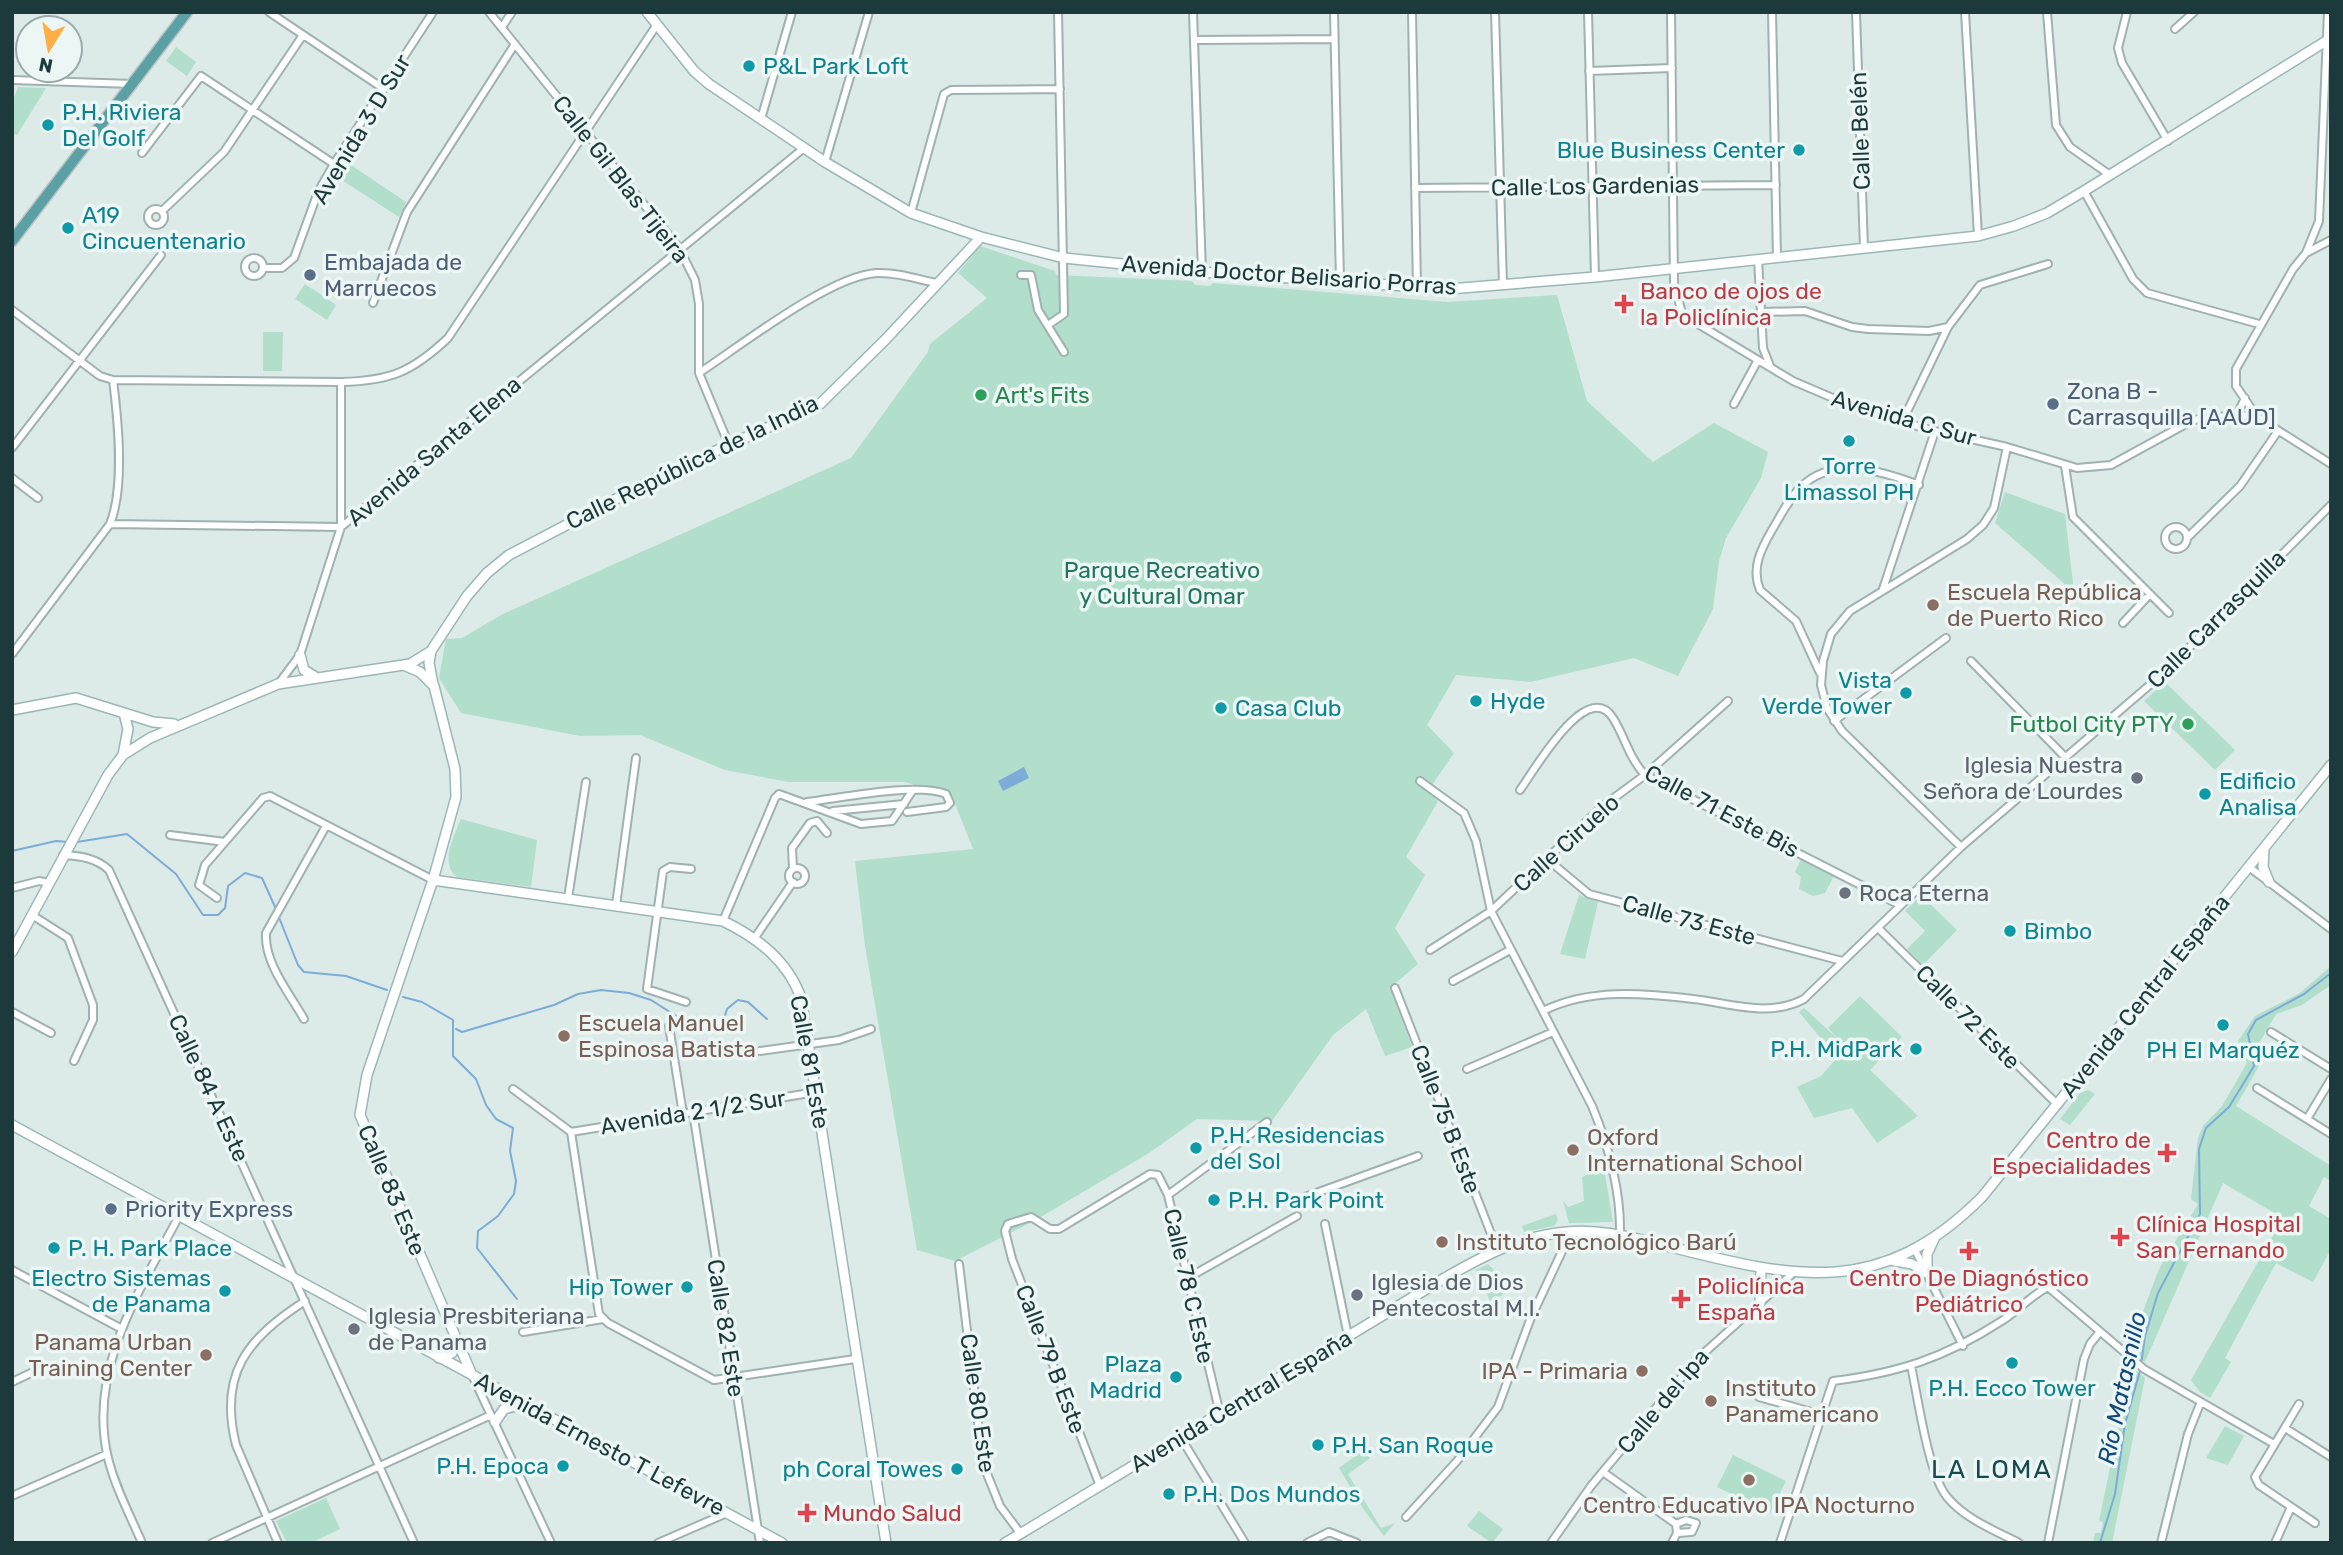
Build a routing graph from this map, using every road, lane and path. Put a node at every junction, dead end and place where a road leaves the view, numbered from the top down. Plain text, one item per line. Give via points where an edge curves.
1 (187, 12) edge
2 (269, 12) edge
3 (433, 12) edge
4 (489, 12) edge
5 (512, 12) edge
6 (646, 12) edge
7 (792, 12) edge
8 (869, 12) edge
9 (1058, 12) edge
10 (1193, 12) edge
11 (1334, 12) edge
12 (1412, 12) edge
13 (1495, 12) edge
14 (1588, 12) edge
15 (1671, 12) edge
16 (1772, 12) edge
17 (1856, 12) edge
18 (1965, 12) edge
19 (2047, 12) edge
20 (2127, 12) edge
21 (2194, 12) edge
22 (2328, 12) edge
23 (656, 26) junction
24 (502, 27) junction
25 (2175, 29) dead end
26 (303, 35) junction
27 (1334, 39) junction
28 (2328, 39) edge
29 (1194, 40) junction
30 (514, 44) junction
31 (1672, 68) junction
32 (1589, 71) junction
33 (12, 80) edge
34 (134, 85) junction
35 (384, 89) junction
36 (1060, 89) junction
37 (2328, 93) edge
38 (252, 111) junction
39 (761, 119) junction
40 (586, 131) junction
41 (2168, 141) junction
42 (804, 148) junction
43 (142, 153) dead end
44 (825, 162) junction
45 (334, 164) junction
46 (2110, 175) junction
47 (1776, 184) junction
48 (1674, 185) junction
49 (1415, 188) junction
50 (1500, 188) junction
51 (1593, 188) junction
52 (2084, 191) junction
53 (162, 211) dead end
54 (911, 213) junction
55 (2318, 230) junction
56 (1978, 236) junction
57 (982, 237) junction
58 (2330, 240) edge
59 (12, 242) edge
60 (679, 248) junction
61 (1864, 249) junction
62 (2306, 253) junction
63 (161, 255) dead end
64 (1777, 257) junction
65 (1064, 258) junction
66 (1758, 259) junction
67 (2048, 264) dead end
68 (263, 268) dead end
69 (1674, 269) junction
70 (1202, 272) junction
71 (1021, 275) dead end
72 (1595, 277) junction
73 (1340, 281) junction
74 (936, 283) junction
75 (1503, 285) junction
76 (1417, 288) junction
77 (373, 303) dead end
78 (12, 310) edge
79 (1762, 312) junction
80 (2259, 324) junction
81 (1048, 325) junction
82 (1948, 327) junction
83 (1729, 343) junction
84 (1763, 348) junction
85 (1063, 352) dead end
86 (1758, 360) junction
87 (80, 361) junction
88 (1771, 368) junction
89 (699, 373) junction
90 (113, 380) junction
91 (341, 382) junction
92 (2245, 398) junction
93 (1734, 404) dead end
94 (2237, 415) junction
95 (2257, 417) junction
96 (1902, 422) junction
97 (2278, 431) junction
98 (1935, 432) junction
99 (729, 445) junction
100 (2007, 447) junction
101 (12, 448) edge
102 (2331, 464) edge
103 (2065, 466) junction
104 (12, 478) edge
105 (1919, 485) junction
106 (38, 498) dead end
107 (2331, 505) edge
108 (110, 524) junction
109 (341, 527) junction
110 (2187, 538) dead end
111 (1883, 589) junction
112 (2150, 594) junction
113 (2169, 613) dead end
114 (2123, 623) dead end
115 (1946, 638) dead end
116 (431, 651) junction
117 (12, 654) edge
118 (300, 655) junction
119 (1971, 661) dead end
120 (401, 665) junction
121 (1821, 675) junction
122 (314, 677) junction
123 (278, 684) junction
124 (434, 686) junction
125 (1728, 701) dead end
126 (12, 710) edge
127 (124, 713) junction
128 (1834, 721) junction
129 (179, 724) junction
130 (123, 755) junction
131 (636, 758) dead end
132 (2066, 758) junction
133 (2331, 765) edge
134 (1645, 775) junction
135 (1420, 781) dead end
136 (586, 782) dead end
137 (913, 790) junction
138 (1520, 790) dead end
139 (805, 802) junction
140 (904, 804) junction
141 (829, 812) junction
142 (907, 812) dead end
143 (326, 827) junction
144 (827, 833) dead end
145 (170, 835) dead end
146 (225, 842) junction
147 (1961, 847) junction
148 (2265, 848) junction
149 (64, 854) junction
150 (1547, 859) junction
151 (2249, 867) junction
152 (691, 869) dead end
153 (793, 869) junction
154 (433, 880) junction
155 (793, 882) junction
156 (2269, 882) junction
157 (49, 883) junction
158 (12, 888) edge
159 (217, 898) dead end
160 (568, 898) junction
161 (616, 905) junction
162 (1900, 905) junction
163 (657, 911) junction
164 (1491, 911) junction
165 (32, 915) junction
166 (723, 921) junction
167 (1878, 928) junction
168 (2331, 929) edge
169 (754, 939) junction
170 (1430, 950) dead end
171 (1510, 950) junction
172 (12, 952) edge
173 (1842, 961) junction
174 (1453, 981) dead end
175 (1395, 988) dead end
176 (686, 1002) dead end
177 (1543, 1011) junction
178 (12, 1012) edge
179 (304, 1019) dead end
180 (669, 1026) dead end
181 (871, 1030) dead end
182 (1553, 1032) junction
183 (2271, 1032) dead end
184 (51, 1033) dead end
185 (808, 1044) junction
186 (760, 1051) dead end
187 (74, 1061) dead end
188 (1467, 1069) dead end
189 (2331, 1069) edge
190 (2331, 1079) edge
191 (2257, 1088) dead end
192 (513, 1089) dead end
193 (816, 1092) junction
194 (2058, 1105) junction
195 (693, 1112) junction
196 (683, 1114) junction
197 (2307, 1119) junction
198 (1267, 1122) dead end
199 (12, 1125) edge
200 (571, 1132) junction
201 (2331, 1134) edge
202 (1418, 1156) dead end
203 (1168, 1195) junction
204 (1305, 1197) dead end
205 (178, 1216) junction
206 (1297, 1216) dead end
207 (1325, 1224) dead end
208 (1571, 1231) junction
209 (1620, 1235) junction
210 (1934, 1239) junction
211 (1914, 1248) junction
212 (1497, 1249) junction
213 (1888, 1260) junction
214 (959, 1264) dead end
215 (12, 1270) edge
216 (1761, 1270) junction
217 (1927, 1273) junction
218 (1792, 1274) junction
219 (1186, 1279) junction
220 (296, 1280) junction
221 (305, 1301) junction
222 (1760, 1303) junction
223 (603, 1319) junction
224 (120, 1328) junction
225 (523, 1332) dead end
226 (2099, 1333) junction
227 (1348, 1336) junction
228 (457, 1341) junction
229 (1963, 1346) junction
230 (439, 1358) junction
231 (855, 1359) junction
232 (1911, 1366) junction
233 (33, 1372) dead end
234 (472, 1375) junction
235 (734, 1379) junction
236 (12, 1382) edge
237 (1759, 1397) dead end
238 (524, 1404) junction
239 (2200, 1404) junction
240 (2300, 1404) dead end
241 (1220, 1414) junction
242 (1822, 1415) junction
243 (493, 1419) junction
244 (2285, 1428) junction
245 (1181, 1438) junction
246 (2274, 1444) junction
247 (107, 1454) junction
248 (2331, 1457) edge
249 (379, 1465) junction
250 (1603, 1472) junction
251 (1100, 1486) junction
252 (12, 1496) edge
253 (2291, 1507) junction
254 (727, 1513) junction
255 (267, 1517) junction
256 (1406, 1517) dead end
257 (2315, 1523) dead end
258 (1676, 1524) junction
259 (758, 1529) junction
260 (1677, 1533) junction
261 (1021, 1534) junction
262 (142, 1543) edge
263 (212, 1543) edge
264 (278, 1543) edge
265 (414, 1543) edge
266 (551, 1543) edge
267 (658, 1543) edge
268 (760, 1543) edge
269 (782, 1543) edge
270 (886, 1543) edge
271 (1005, 1543) edge
272 (1245, 1543) edge
273 (1307, 1543) edge
274 (1357, 1543) edge
275 (1551, 1543) edge
276 (1672, 1543) edge
277 (1780, 1543) edge
278 (2019, 1543) edge
279 (2048, 1543) edge
280 (2161, 1543) edge
281 (2274, 1543) edge

1 - 34 main road
2 - 26 street
3 - 35 street, Avenida 3 D Sur
4 - 24 street, Calle Gil Blas Tijeira
5 - 24 street
6 - 23 street, Avenida Doctor Belisario Porras
7 - 39 street
8 - 44 street
9 - 36 street
10 - 29 street
11 - 27 street
12 - 49 street
13 - 50 street
14 - 32 street
15 - 31 street, Avenida C Sur
16 - 47 street
17 - 61 street, Calle Belén
18 - 56 street
19 - 46 street via 2056,125 2070,147
20 - 41 street via 2118,48 2122,63
21 - 25 street
22 - 28 street
23 - 39 street, Avenida Doctor Belisario Porras via 694,71
23 - 40 street
24 - 30 street, Calle Gil Blas Tijeira
26 - 35 street
26 - 38 street
27 - 29 street
27 - 73 street
28 - 37 street
28 - 41 street, Avenida Doctor Belisario Porras
29 - 70 street
30 - 40 street, Calle Gil Blas Tijeira
30 - 77 street via 407,212
31 - 32 street
31 - 48 street, Avenida C Sur
32 - 51 street
33 - 34 street
34 - 59 main road
35 - 45 street, Avenida 3 D Sur
36 - 54 street via 951,89 944,94
36 - 65 street
37 - 55 street
38 - 43 street via 201,76
38 - 45 street
38 - 53 street via 225,152
39 - 42 street, Avenida Doctor Belisario Porras
40 - 60 street, Calle Gil Blas Tijeira
40 - 91 street via 448,338 428,357 397,375 378,381
41 - 46 street, Avenida Doctor Belisario Porras
42 - 44 street, Avenida Doctor Belisario Porras
42 - 60 street, Avenida Santa Elena
44 - 54 street, Avenida Doctor Belisario Porras
45 - 68 street, Avenida 3 D Sur via 318,192 294,258 282,268
46 - 52 street, Avenida Doctor Belisario Porras
47 - 48 street, Calle Los Gardenias
47 - 64 street
48 - 51 street, Calle Los Gardenias
48 - 69 street, Avenida C Sur
49 - 50 street, Calle Los Gardenias
49 - 76 street
50 - 51 street, Calle Los Gardenias
50 - 75 street
51 - 72 street
52 - 56 street, Avenida Doctor Belisario Porras via 2046,213
52 - 80 street via 2133,278 2147,293
54 - 57 street, Avenida Doctor Belisario Porras
55 - 58 street
55 - 62 street
56 - 61 street, Avenida Doctor Belisario Porras
57 - 65 street, Avenida Doctor Belisario Porras
57 - 74 street, Calle República de la India
58 - 62 street
60 - 89 street, Calle Gil Blas Tijeira via 695,280 699,304
60 - 109 street, Avenida Santa Elena
61 - 64 street, Avenida Doctor Belisario Porras
62 - 80 street
63 - 87 street
64 - 66 street, Avenida Doctor Belisario Porras
65 - 70 street, Avenida Doctor Belisario Porras
65 - 81 street via 1064,314
66 - 69 street, Avenida Doctor Belisario Porras
66 - 79 street
67 - 82 street via 1980,285
69 - 72 street, Avenida Doctor Belisario Porras
69 - 83 street, Avenida C Sur via 1682,313
70 - 73 street, Avenida Doctor Belisario Porras
71 - 81 street via 1031,275 1035,302
72 - 75 street, Avenida Doctor Belisario Porras
73 - 76 street, Avenida Doctor Belisario Porras
74 - 89 street via 896,274 860,276 807,303
74 - 99 street, Calle República de la India via 820,404
75 - 76 street, Avenida Doctor Belisario Porras
78 - 87 street
79 - 82 street via 1805,311 1868,329 1929,331
79 - 84 street
80 - 92 street via 2234,377
81 - 85 street
82 - 96 street
83 - 84 street via 1757,354
83 - 86 street, Avenida C Sur
84 - 88 street
86 - 88 street, Avenida C Sur
86 - 93 street
87 - 90 street
87 - 101 street
88 - 96 street, Avenida C Sur via 1828,396
89 - 99 street, Calle Gil Blas Tijeira
90 - 91 street
90 - 108 street via 118,437 116,510
91 - 109 street
92 - 94 street
92 - 95 street
94 - 95 street, Avenida C Sur
94 - 103 street, Avenida C Sur via 2193,420 2111,465
95 - 97 street
96 - 98 street, Avenida C Sur
97 - 102 street
97 - 110 street via 2240,486
98 - 100 street, Avenida C Sur
98 - 105 street
99 - 116 street, Calle República de la India via 509,555 467,596
100 - 103 street, Avenida C Sur
100 - 111 street via 1994,508 1983,525
103 - 112 street via 2073,517
104 - 106 street
105 - 111 street
105 - 121 street via 1871,469 1824,474 1802,485 1760,550 1756,582 1796,621
107 - 132 street, Calle Carrasquilla via 2166,671
108 - 109 street
108 - 117 street
109 - 118 street, Avenida Santa Elena
111 - 121 street via 1838,622
112 - 113 street
112 - 114 street
115 - 128 street
116 - 120 street via 418,662
116 - 124 street
118 - 122 street via 304,670
118 - 123 street, Avenida Santa Elena
119 - 132 street
120 - 122 street
120 - 124 street via 420,672
121 - 128 street via 1823,696
122 - 123 street
123 - 129 street
124 - 154 street via 455,769 457,797
125 - 134 street, Calle Ciruelo
126 - 127 street via 76,698
127 - 129 street
127 - 130 street via 128,729
128 - 147 street
129 - 130 street
130 - 149 street
131 - 161 street
132 - 147 street, Calle Carrasquilla
133 - 148 street, Avenida Central España
134 - 138 street, Calle 71 Este Bis via 1611,715 1589,707 1574,717
134 - 150 street, Calle Ciruelo via 1603,806
134 - 162 street, Calle 71 Este Bis
135 - 164 street via 1464,813 1476,841
136 - 160 street
137 - 139 street
137 - 140 street
137 - 142 street via 939,791 950,803
139 - 141 street
139 - 166 street via 779,794
140 - 141 street
140 - 141 street via 892,821 878,824 861,824
143 - 146 street, Calle 81 Este via 270,796 263,798
143 - 154 street, Calle 81 Este
143 - 179 street via 266,933 265,945
144 - 153 street via 822,824 810,823 792,849
145 - 146 street
146 - 159 street via 200,877 199,885
147 - 162 street, Calle Carrasquilla
148 - 151 street, Avenida Central España
148 - 156 street via 2263,867
149 - 157 street
149 - 220 street, Calle 84 A Este via 101,862 109,870
150 - 164 street, Calle Ciruelo
150 - 173 street, Calle 73 Este via 1589,894
151 - 156 street
151 - 194 street, Avenida Central España
152 - 163 street via 666,868
153 - 155 street
153 - 155 street via 805,874 802,882
154 - 160 street, Calle 81 Este
154 - 228 street, Calle 83 Este via 367,1075 360,1115
155 - 169 street
156 - 168 street
157 - 158 street
157 - 165 street
160 - 161 street, Calle 81 Este
161 - 163 street, Calle 81 Este
162 - 167 street, Calle Carrasquilla
163 - 166 street, Calle 81 Este
163 - 176 street via 647,989
164 - 170 street, Calle Ciruelo
164 - 171 street
165 - 172 street
165 - 187 street via 68,938 93,1005 93,1020
166 - 169 street, Calle 81 Este
167 - 173 street, Calle Carrasquilla
167 - 194 street, Calle 72 Este
169 - 185 street, Calle 81 Este via 791,973 801,999
171 - 174 street
171 - 177 street
173 - 177 street, Calle Carrasquilla via 1804,999 1783,1008 1619,994 1572,1000
175 - 212 street, Calle 75 B Este
177 - 182 street
178 - 184 street
180 - 196 street
181 - 185 street
182 - 188 street
182 - 209 street via 1604,1134 1618,1195
183 - 189 street
185 - 186 street
185 - 193 street, Calle 81 Este
190 - 197 street
191 - 197 street
192 - 200 street
193 - 195 street, Avenida 2 1/2 Sur
193 - 231 street, Calle 81 Este
194 - 210 street, Avenida Central España via 1982,1198
195 - 196 street, Avenida 2 1/2 Sur
195 - 235 street, Calle 82 Este
196 - 200 street, Avenida 2 1/2 Sur
197 - 201 street
198 - 203 street, Calle 78 C Este
199 - 205 street, Avenida Ernesto T Lefevre
200 - 223 street
202 - 204 street
203 - 219 street, Calle 78 C Este
203 - 251 street, Calle 79 B Este via 1158,1175 1150,1174 1059,1229 1023,1217 1008,1224 1005,1231
205 - 220 street, Avenida Ernesto T Lefevre
205 - 224 street
206 - 219 street
207 - 227 street
208 - 209 street, Avenida Central España
208 - 212 street, Avenida Central España
208 - 256 street via 1530,1320 1504,1398 1457,1461
209 - 216 street, Avenida Central España
210 - 211 street, Avenida Central España
210 - 217 street via 1927,1254
211 - 213 street, Avenida Central España
211 - 217 street
212 - 227 street, Avenida Central España
213 - 217 street via 1912,1264
213 - 218 street, Avenida Central España via 1833,1274
214 - 261 street, Calle 80 Este via 983,1464 995,1496
215 - 224 street
216 - 218 street, Avenida Central España
216 - 222 street
217 - 229 street
218 - 222 street, Calle del Ipa
219 - 241 street, Calle 78 C Este
220 - 221 street, Calle 84 A Este
220 - 230 street, Avenida Ernesto T Lefevre
221 - 249 street, Calle 84 A Este
221 - 255 street via 253,1341 234,1379 231,1428
222 - 250 street, Calle del Ipa via 1712,1343
223 - 225 street
223 - 235 street via 708,1378
224 - 247 street via 107,1390
226 - 229 street via 2048,1287
226 - 239 street via 2144,1369
226 - 279 street via 2084,1359
227 - 241 street, Avenida Central España
228 - 230 street via 452,1353
228 - 234 street, Calle 83 Este
229 - 232 street
230 - 234 street, Avenida Ernesto T Lefevre
231 - 235 street
231 - 270 street, Calle 81 Este
232 - 242 street via 1833,1381
232 - 278 street via 1932,1460 1945,1495 1968,1517
233 - 236 street
234 - 238 street, Avenida Ernesto T Lefevre
234 - 243 street
235 - 259 street, Calle 82 Este
237 - 242 street
238 - 243 street via 504,1409
238 - 254 street, Avenida Ernesto T Lefevre
239 - 246 street
239 - 280 street
240 - 244 street
241 - 245 street, Avenida Central España
242 - 277 street
243 - 249 street
243 - 266 street
244 - 246 street
244 - 248 street
245 - 251 street, Avenida Central España
245 - 272 street
246 - 253 street via 2255,1481
247 - 252 street
247 - 262 street
249 - 255 street
249 - 265 street, Calle 84 A Este
250 - 258 street
250 - 275 street, Calle del Ipa
251 - 261 street, Avenida Central España
253 - 257 street
253 - 281 street
254 - 259 street, Avenida Ernesto T Lefevre
254 - 267 street
255 - 263 street
255 - 264 street
258 - 260 street
258 - 260 street via 1696,1523 1692,1532
259 - 268 street, Calle 82 Este
259 - 269 street, Avenida Ernesto T Lefevre
260 - 276 street
261 - 271 street, Avenida Central España
273 - 274 street via 1329,1532

